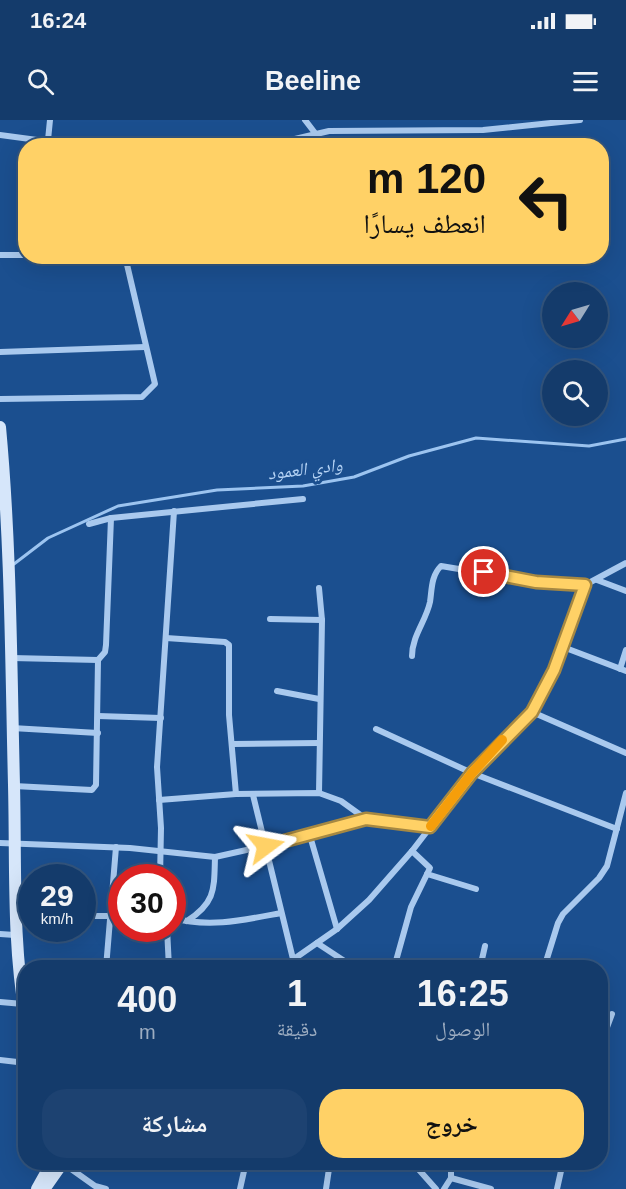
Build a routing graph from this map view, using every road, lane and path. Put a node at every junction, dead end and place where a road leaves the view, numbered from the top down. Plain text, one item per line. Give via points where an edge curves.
1 (50, 120) edge
2 (305, 120) edge
3 (580, 120) edge
4 (315, 133) junction
5 (0, 135) edge
6 (29, 138) edge
7 (48, 138) edge
8 (296, 138) edge
9 (0, 255) edge
10 (18, 255) edge
11 (126, 264) edge
12 (145, 347) junction
13 (0, 352) edge
14 (0, 399) edge
15 (0, 427) edge
16 (2, 479) edge
17 (303, 500) dead end
18 (174, 512) junction
19 (111, 518) junction
20 (89, 524) dead end
21 (626, 563) edge
22 (597, 580) junction
23 (585, 585) junction
24 (319, 588) dead end
25 (626, 591) edge
26 (270, 619) dead end
27 (322, 620) junction
28 (166, 638) junction
29 (6, 644) edge
30 (563, 647) junction
31 (626, 650) edge
32 (412, 656) dead end
33 (12, 658) junction
34 (99, 660) junction
35 (623, 670) edge
36 (277, 691) dead end
37 (319, 699) junction
38 (532, 712) junction
39 (98, 716) junction
40 (161, 718) junction
41 (12, 728) junction
42 (376, 729) dead end
43 (98, 733) junction
44 (319, 743) junction
45 (233, 744) junction
46 (626, 753) edge
47 (472, 773) junction
48 (14, 786) junction
49 (319, 793) junction
50 (626, 793) edge
51 (236, 794) junction
52 (253, 795) junction
53 (159, 800) junction
54 (366, 819) junction
55 (430, 827) junction
56 (617, 829) junction
57 (310, 836) junction
58 (0, 843) edge
59 (13, 844) junction
60 (266, 846) junction
61 (116, 848) junction
62 (412, 851) junction
63 (161, 853) junction
64 (215, 856) junction
65 (115, 864) edge
66 (161, 864) edge
67 (427, 874) junction
68 (476, 889) dead end
69 (281, 913) junction
70 (14, 915) junction
71 (18, 915) edge
72 (187, 922) joint
73 (337, 929) junction
74 (0, 934) edge
75 (15, 935) junction
76 (108, 942) edge
77 (168, 942) edge
78 (317, 943) junction
79 (485, 946) dead end
80 (293, 959) joint
81 (19, 960) edge
82 (107, 960) edge
83 (169, 960) edge
84 (343, 960) edge
85 (396, 960) edge
86 (482, 960) edge
87 (547, 960) edge
88 (0, 1002) edge
89 (18, 1004) edge
90 (612, 1014) dead end
91 (608, 1025) edge
92 (0, 1060) edge
93 (18, 1062) edge
94 (53, 1170) edge
95 (55, 1170) edge
96 (68, 1170) edge
97 (244, 1170) edge
98 (329, 1170) edge
99 (419, 1170) edge
100 (451, 1170) edge
101 (561, 1170) edge
102 (451, 1178) junction
103 (95, 1187) edge
104 (38, 1189) edge
105 (44, 1189) edge
106 (106, 1189) edge
107 (240, 1189) edge
108 (326, 1189) edge
109 (436, 1189) edge
110 (444, 1189) edge
111 (491, 1189) edge
112 (557, 1189) edge

1 - 7 street
2 - 4 street
3 - 4 street via 483,130
4 - 8 street
5 - 6 street
9 - 10 street
11 - 12 street
12 - 13 street
12 - 14 street via 155,384 142,397
15 - 16 street
16 - 29 street via 10,575
17 - 18 street
18 - 19 street
18 - 28 street
19 - 20 street
19 - 34 street via 106,645
21 - 22 street
22 - 23 street
22 - 25 street
23 - 30 street
23 - 32 street via 536,582 441,566 433,578 430,603 412,646
24 - 27 street
26 - 27 street
27 - 37 street
28 - 40 street
28 - 45 street via 229,645
29 - 33 street
30 - 35 street
30 - 38 street
31 - 35 street
33 - 34 street
33 - 41 street
34 - 39 street
36 - 37 street
37 - 44 street
38 - 46 street
38 - 47 street
39 - 40 street
39 - 43 street
40 - 53 street
41 - 43 street
41 - 48 street
42 - 47 street
43 - 48 street via 96,785 92,790
44 - 45 street
44 - 49 street
45 - 51 street
47 - 55 street
47 - 56 street
48 - 59 street
49 - 52 street
49 - 54 street via 341,801
50 - 56 street
51 - 52 street
51 - 53 street
52 - 60 street
53 - 63 street
54 - 55 street
54 - 57 street
55 - 62 street
56 - 87 street via 607,866 558,924
57 - 60 street
57 - 73 street
58 - 59 street
59 - 61 street
59 - 70 street
60 - 64 street
60 - 69 street
61 - 63 street
61 - 65 street
62 - 67 street via 429,867
62 - 73 street
63 - 64 street
63 - 66 street
64 - 72 street via 211,900
67 - 68 street
67 - 85 street via 411,907
69 - 72 street via 229,923
69 - 80 street
70 - 71 street
70 - 75 street
73 - 78 street
74 - 75 street
75 - 81 street
76 - 82 street
77 - 83 street
78 - 80 street
78 - 84 street
79 - 86 street
88 - 89 street
90 - 91 street
92 - 93 street
94 - 104 street
95 - 105 street
96 - 103 street
97 - 107 street
98 - 108 street
99 - 109 street
100 - 102 street
101 - 112 street
102 - 110 street
102 - 111 street
103 - 106 street

